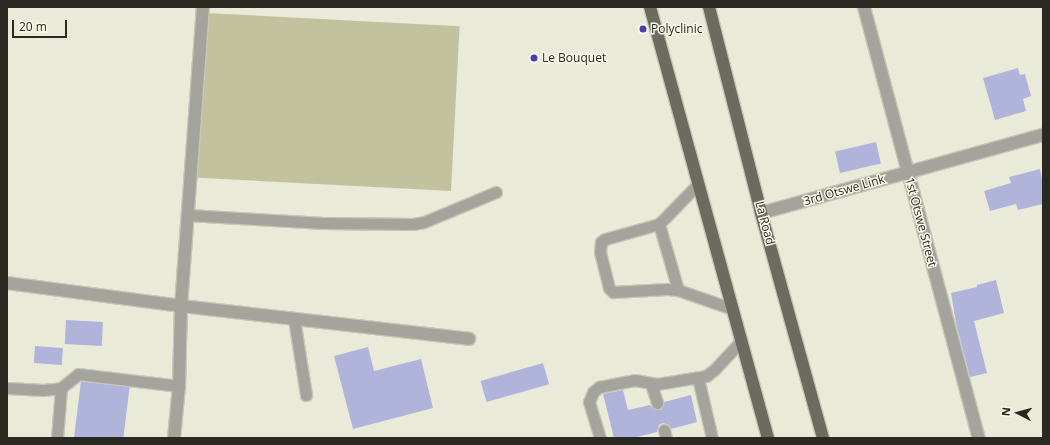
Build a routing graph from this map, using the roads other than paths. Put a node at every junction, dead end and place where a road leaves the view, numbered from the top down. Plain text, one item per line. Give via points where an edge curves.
1 (203, 7) edge
2 (650, 7) edge
3 (709, 7) edge
4 (864, 7) edge
5 (1043, 135) edge
6 (908, 172) junction
7 (698, 184) junction
8 (496, 192) dead end
9 (762, 213) junction
10 (188, 215) junction
11 (659, 224) junction
12 (7, 283) edge
13 (678, 290) junction
14 (181, 306) junction
15 (732, 309) junction
16 (294, 319) junction
17 (469, 339) dead end
18 (741, 341) junction
19 (698, 378) junction
20 (652, 384) junction
21 (179, 386) junction
22 (7, 388) edge
23 (61, 388) junction
24 (306, 395) dead end
25 (657, 404) dead end
26 (57, 438) edge
27 (174, 438) edge
28 (600, 438) edge
29 (712, 438) edge
30 (768, 438) edge
31 (823, 438) edge
32 (979, 438) edge

1 - 10 street
2 - 7 main road
3 - 9 main road, La Road
4 - 6 street, 1st Otswe Street
5 - 6 street, 3rd Otswe Link
6 - 9 street, 3rd Otswe Link
6 - 32 street, 1st Otswe Street
7 - 11 lane
7 - 15 main road
8 - 10 lane via 424,222 413,224 323,223
9 - 31 main road, La Road
10 - 14 street
11 - 13 lane
11 - 13 lane via 601,242 600,252 609,288 613,292
12 - 14 street
13 - 15 lane
14 - 16 street
14 - 21 street
15 - 18 main road
16 - 17 street
16 - 24 lane
18 - 19 lane via 710,374
18 - 30 main road
19 - 20 lane
19 - 29 lane
20 - 25 lane
20 - 28 lane via 635,380 599,387 593,392 589,402
21 - 23 lane via 78,374
21 - 27 street
22 - 23 lane
23 - 26 lane

